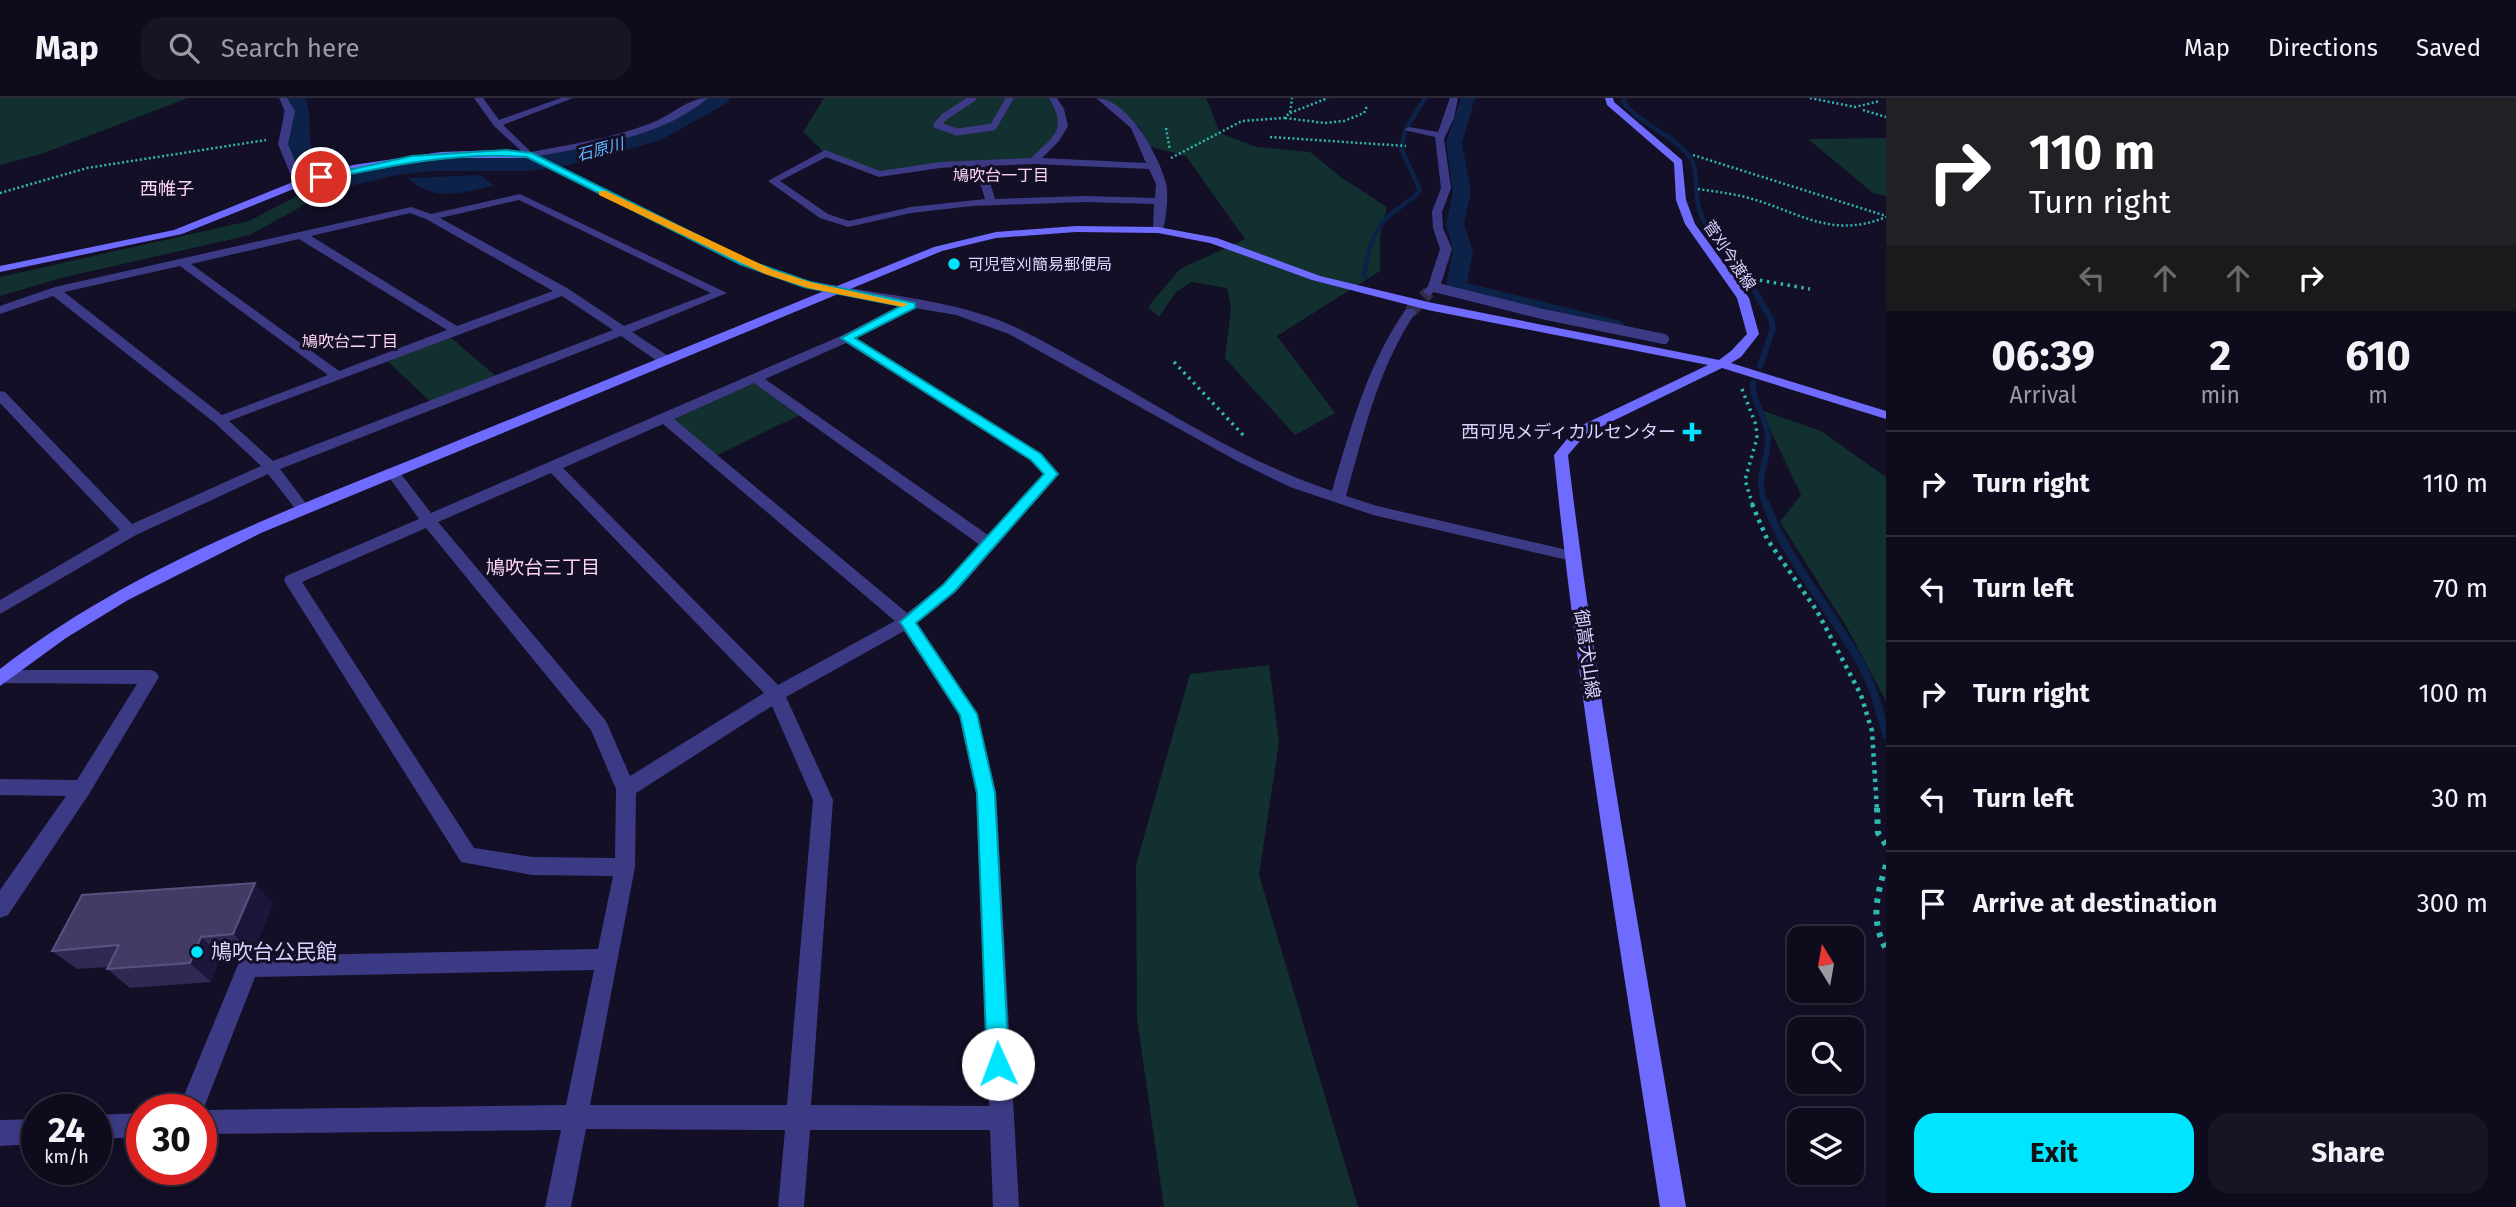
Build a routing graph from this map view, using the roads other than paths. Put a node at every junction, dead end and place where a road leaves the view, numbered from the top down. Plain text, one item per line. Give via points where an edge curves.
1 (284, 98) edge
2 (478, 98) edge
3 (569, 98) edge
4 (705, 98) edge
5 (973, 98) edge
6 (1010, 98) edge
7 (1053, 98) edge
8 (1100, 98) edge
9 (1454, 98) edge
10 (1609, 98) edge
11 (497, 124) junction
12 (1409, 130) dead end
13 (1441, 135) junction
14 (529, 155) junction
15 (1034, 161) junction
16 (979, 163) junction
17 (1151, 166) junction
18 (299, 183) junction
19 (1159, 201) junction
20 (991, 202) junction
21 (430, 216) junction
22 (1158, 230) junction
23 (301, 235) junction
24 (184, 264) junction
25 (0, 269) edge
26 (838, 290) junction
27 (1431, 290) joint
28 (55, 291) junction
29 (562, 291) junction
30 (911, 305) junction
31 (0, 310) edge
32 (1409, 312) tunnel mouth
33 (623, 330) junction
34 (456, 331) junction
35 (846, 338) junction
36 (1664, 339) dead end
37 (664, 360) junction
38 (1721, 364) junction
39 (338, 376) junction
40 (755, 378) junction
41 (0, 396) edge
42 (1886, 415) edge
43 (663, 418) junction
44 (220, 420) junction
45 (554, 466) junction
46 (271, 467) junction
47 (393, 473) junction
48 (1338, 497) junction
49 (303, 509) junction
50 (428, 520) junction
51 (130, 531) junction
52 (990, 544) junction
53 (1572, 556) junction
54 (0, 608) edge
55 (908, 622) junction
56 (1, 677) edge
57 (776, 694) junction
58 (0, 787) edge
59 (82, 788) junction
60 (626, 789) junction
61 (625, 867) junction
62 (0, 908) edge
63 (606, 959) junction
64 (196, 1094) edge
65 (576, 1116) junction
66 (798, 1117) junction
67 (1000, 1118) junction
68 (217, 1122) edge
69 (21, 1132) edge
70 (0, 1133) edge
71 (558, 1207) edge
72 (791, 1207) edge
73 (1006, 1207) edge
74 (1673, 1207) edge

1 - 18 street via 290,111 285,150
2 - 11 street
3 - 11 street
4 - 14 street via 658,124 611,139
5 - 6 lane via 942,116 937,125 947,132 971,133 993,127
7 - 15 street via 1063,111 1063,133
8 - 17 street via 1135,127
9 - 13 street
10 - 38 street, 菅刈今渡線 via 1679,162 1681,200 1690,224 1743,298 1753,334
11 - 14 street
12 - 13 street
13 - 27 street via 1446,188 1437,212 1446,249
14 - 18 street via 412,158
14 - 26 street via 744,262 808,285
15 - 16 street
15 - 17 street
16 - 20 street
16 - 20 street via 879,174 825,153 773,181 824,216 848,224 911,210
17 - 19 street via 1161,184
18 - 25 street via 177,233 54,254
19 - 20 street
19 - 22 street
21 - 23 street via 411,210
21 - 29 street
21 - 33 street via 520,197 721,293
22 - 26 street via 1076,229 996,235 938,249
22 - 38 street via 1213,240 1316,278 1428,306
23 - 24 street
23 - 34 street
24 - 28 street
24 - 39 street
26 - 30 street
26 - 37 street
27 - 36 lane
28 - 31 street
28 - 44 street
29 - 33 street
29 - 34 street
30 - 35 street
30 - 48 street via 959,312 1013,331 1263,468
32 - 48 street via 1396,329 1371,389
33 - 37 street
33 - 46 street
34 - 39 street
35 - 40 street
35 - 52 street via 1036,457 1052,474
37 - 47 street
38 - 42 street
38 - 53 street, 御嵩犬山線 via 1581,431 1561,455
39 - 44 street
40 - 43 street
40 - 52 street
41 - 51 street
43 - 45 street
43 - 55 street
44 - 46 street
45 - 50 street
45 - 57 street
46 - 49 street
46 - 51 street
47 - 49 street
47 - 50 street
48 - 53 street via 1373,510
49 - 56 street via 167,571 92,612
50 - 60 street via 599,726
50 - 61 street via 292,580 468,856 532,866
51 - 54 street
52 - 55 street via 950,588
53 - 74 street, 御嵩犬山線
55 - 57 street
55 - 67 street via 968,714 986,793
56 - 59 street via 150,677
57 - 60 street
57 - 66 street via 823,800
58 - 59 street
59 - 62 street
60 - 61 street
61 - 63 street
63 - 64 street via 248,967
63 - 65 street
65 - 66 street
65 - 68 street
65 - 71 street
66 - 67 street
66 - 72 street
67 - 73 street
69 - 70 street

